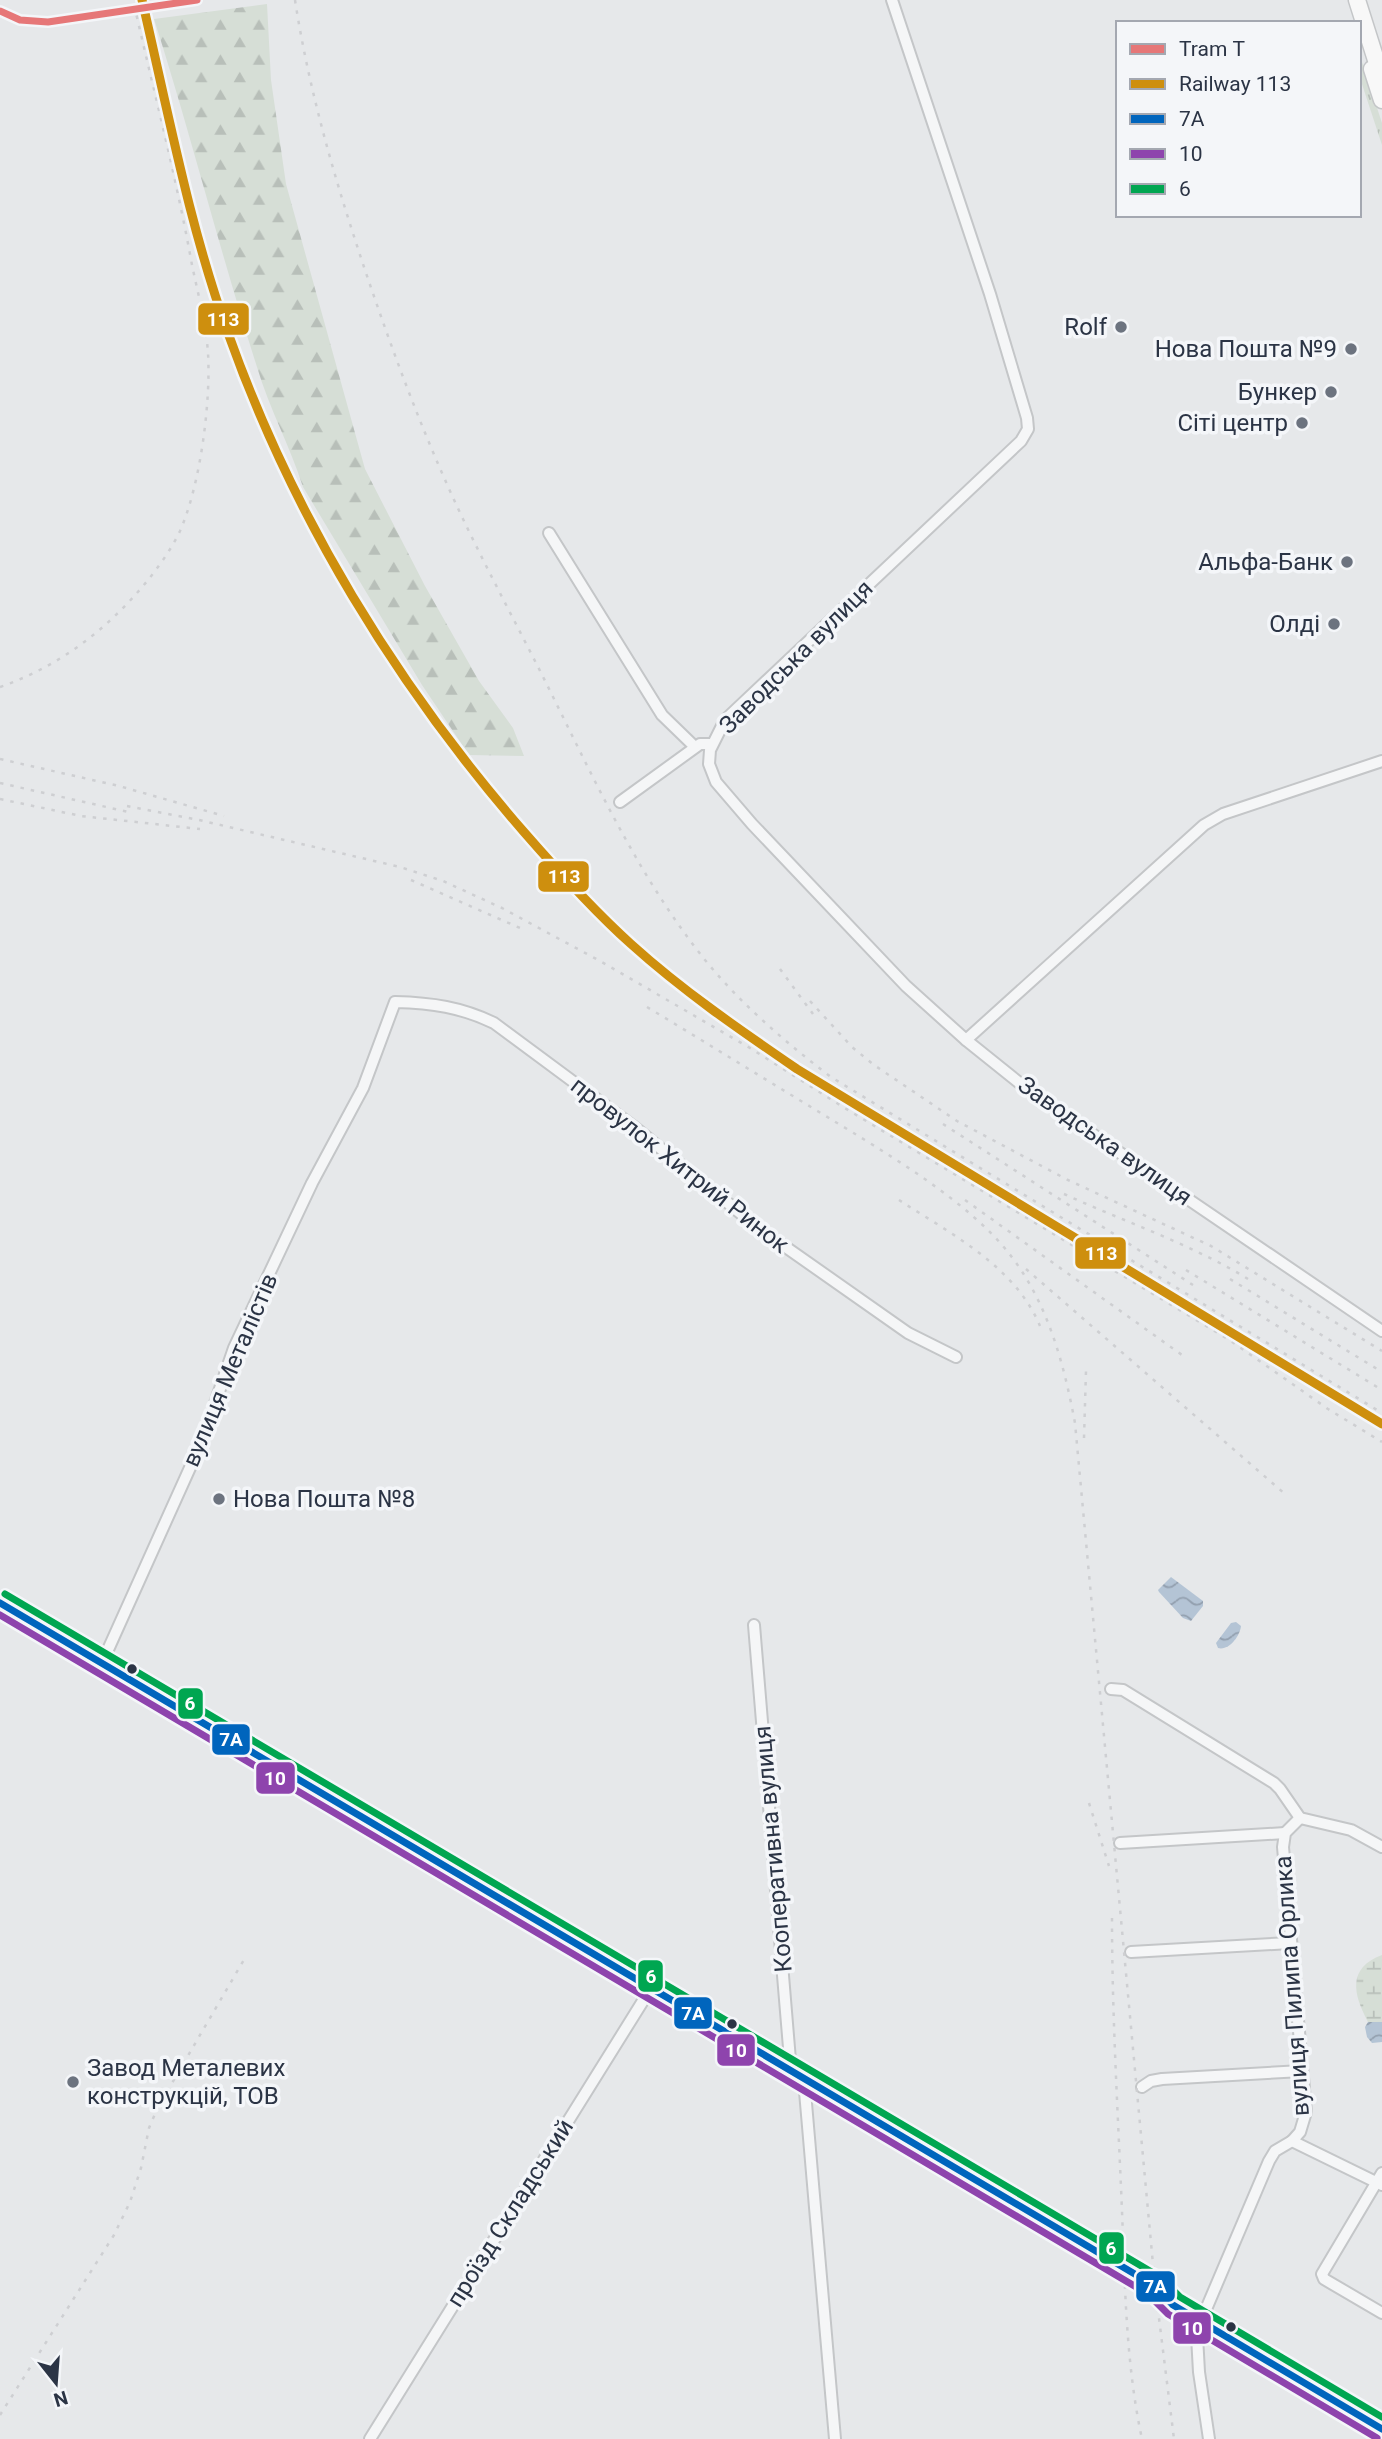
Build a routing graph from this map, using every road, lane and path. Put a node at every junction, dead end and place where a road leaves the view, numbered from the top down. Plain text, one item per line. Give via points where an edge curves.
1 (892, 0) edge
2 (1350, 0) edge
3 (1357, 0) edge
4 (1356, 21) edge
5 (1361, 36) edge
6 (1382, 79) edge
7 (1382, 100) edge
8 (549, 533) dead end
9 (712, 744) junction
10 (695, 747) junction
11 (1382, 761) edge
12 (620, 802) dead end
13 (395, 1002) joint
14 (966, 1040) junction
15 (1382, 1331) edge
16 (956, 1357) dead end
17 (0, 1603) edge
18 (754, 1625) dead end
19 (102, 1663) junction
20 (1111, 1689) dead end
21 (1300, 1818) junction
22 (1285, 1833) junction
23 (1120, 1843) dead end
24 (1382, 1847) edge
25 (1290, 1943) junction
26 (1130, 1952) dead end
27 (651, 1988) junction
28 (1302, 2071) junction
29 (798, 2076) junction
30 (1142, 2087) dead end
31 (1292, 2141) junction
32 (1380, 2180) edge
33 (1382, 2313) edge
34 (1199, 2320) junction
35 (1382, 2429) edge
36 (370, 2439) edge
37 (835, 2439) edge
38 (1209, 2439) edge

1 - 9 street, Заводська вулиця via 990,295 1028,429 1021,441 725,720
2 - 4 main road
3 - 6 main road
5 - 7 main road
8 - 10 street via 663,715
9 - 10 street
9 - 14 street, Заводська вулиця via 709,764 713,777 752,824 906,986
10 - 12 street
11 - 14 street via 1223,814 1204,825
13 - 16 street, провулок Хитрий Ринок via 470,1011 495,1023 760,1229 908,1333
13 - 19 street, вулиця Металістів via 363,1088 234,1348 202,1441
14 - 15 street, Заводська вулиця via 1032,1093
17 - 19 main road
18 - 29 street, Кооперативна вулиця
19 - 27 main road
20 - 21 street via 1123,1690 1274,1783
21 - 22 street, вулиця Пилипа Орлика
21 - 24 street via 1344,1827
22 - 23 street
22 - 25 street, вулиця Пилипа Орлика
25 - 26 street
25 - 28 street, вулиця Пилипа Орлика
27 - 29 main road
27 - 36 street, проїзд Складський
28 - 30 street via 1162,2079
28 - 31 street, вулиця Пилипа Орлика via 1305,2121
29 - 34 main road via 1155,2286 1173,2305
29 - 37 street, Кооперативна вулиця
31 - 32 street, вулиця Пилипа Орлика
31 - 34 street via 1275,2151 1269,2161
32 - 33 street via 1322,2274
34 - 35 main road
34 - 38 street via 1199,2372

